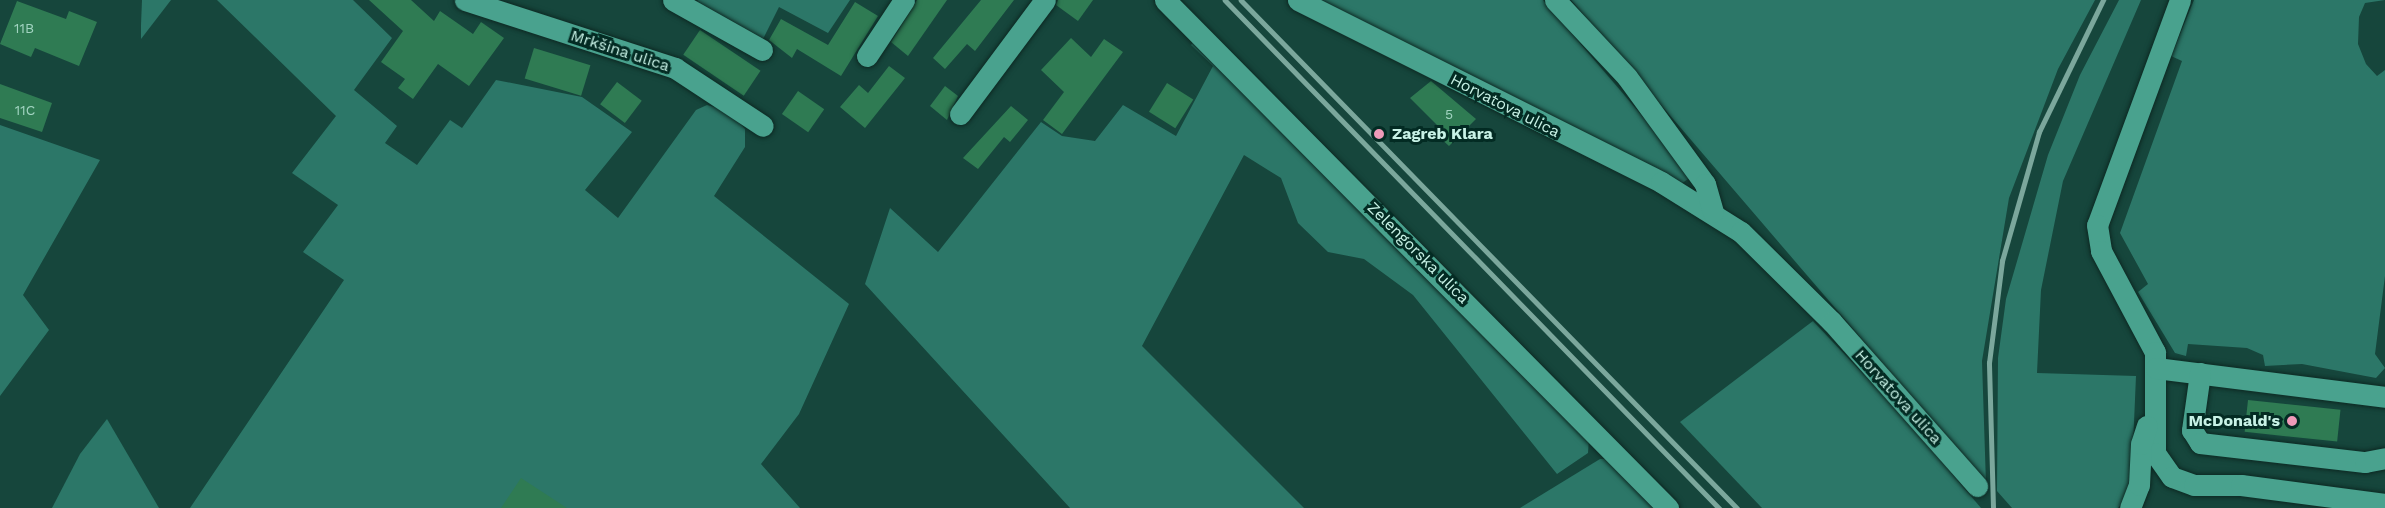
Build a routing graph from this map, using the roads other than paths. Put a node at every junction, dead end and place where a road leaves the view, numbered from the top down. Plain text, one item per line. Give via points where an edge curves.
1 (465, 0) edge
2 (673, 0) edge
3 (904, 0) edge
4 (1045, 0) edge
5 (1166, 0) edge
6 (1298, 0) edge
7 (1556, 0) edge
8 (2180, 0) edge
9 (762, 50) dead end
10 (867, 56) dead end
11 (960, 114) dead end
12 (763, 126) dead end
13 (1713, 212) junction
14 (2156, 368) junction
15 (2200, 373) junction
16 (2385, 397) edge
17 (2155, 409) junction
18 (2385, 458) edge
19 (1977, 486) dead end
20 (2383, 504) edge
21 (1668, 508) edge
22 (2130, 508) edge

1 - 12 street, Mrkšina ulica via 675,69
2 - 9 street
3 - 10 street
4 - 11 street
5 - 21 street, Zelengorska ulica
6 - 13 street, Horvatova ulica
7 - 13 street via 1627,77 1705,184
8 - 14 street via 2097,225 2101,251 2155,352
13 - 19 street, Horvatova ulica via 1784,271
14 - 15 street
14 - 17 street
15 - 16 street
15 - 18 street via 2192,430 2200,443 2365,462
17 - 20 street via 2155,453 2172,477 2194,485 2241,485
17 - 22 street via 2141,444 2139,485

